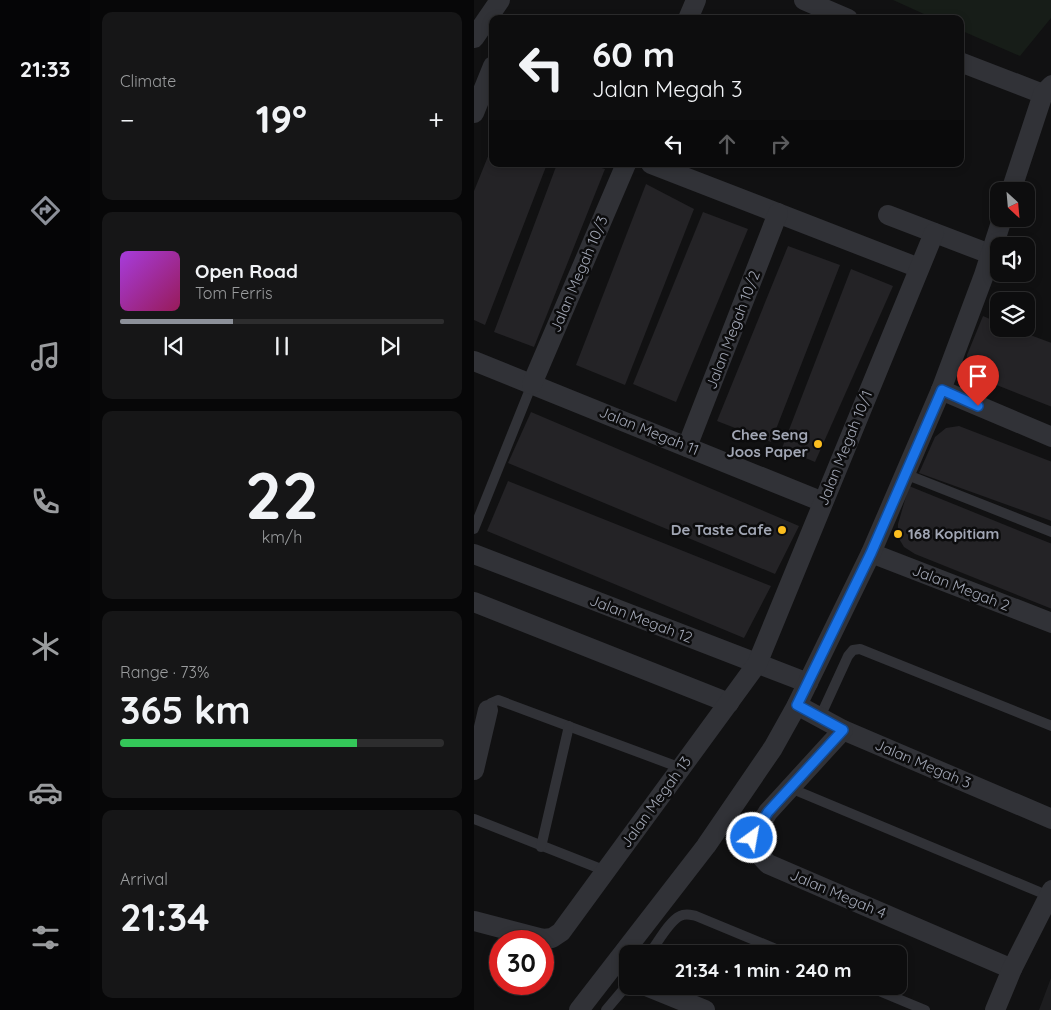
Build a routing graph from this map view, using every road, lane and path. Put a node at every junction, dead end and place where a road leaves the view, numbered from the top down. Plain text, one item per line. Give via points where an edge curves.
1 (500, 0) edge
2 (696, 0) edge
3 (804, 0) edge
4 (490, 15) edge
5 (690, 15) edge
6 (839, 15) edge
7 (489, 16) edge
8 (474, 38) edge
9 (964, 63) edge
10 (489, 80) edge
11 (1047, 90) edge
12 (482, 104) edge
13 (625, 167) edge
14 (659, 167) edge
15 (1014, 182) edge
16 (778, 213) junction
17 (888, 215) dead end
18 (934, 233) junction
19 (990, 254) joint
20 (919, 268) junction
21 (474, 361) edge
22 (532, 384) junction
23 (942, 390) junction
24 (1051, 437) edge
25 (687, 447) junction
26 (905, 474) junction
27 (823, 502) junction
28 (474, 529) edge
29 (1051, 532) edge
30 (871, 553) junction
31 (474, 554) edge
32 (474, 602) edge
33 (1051, 623) edge
34 (757, 664) junction
35 (808, 683) junction
36 (728, 703) junction
37 (797, 705) junction
38 (488, 710) joint
39 (820, 717) junction
40 (569, 726) junction
41 (1051, 726) edge
42 (843, 730) junction
43 (681, 768) junction
44 (474, 770) edge
45 (790, 788) junction
46 (1051, 819) edge
47 (474, 820) edge
48 (541, 847) junction
49 (606, 871) junction
50 (1050, 893) edge
51 (474, 921) edge
52 (655, 945) edge
53 (766, 945) edge
54 (1012, 969) junction
55 (619, 995) edge
56 (668, 995) edge
57 (889, 995) edge
58 (579, 1010) edge
59 (606, 1010) edge
60 (705, 1010) edge
61 (925, 1010) edge
62 (995, 1010) edge

1 - 4 street
2 - 5 street
3 - 6 street
7 - 8 street
9 - 11 street
10 - 12 street
11 - 15 street
13 - 22 street, Jalan Megah 10/3
14 - 16 street
16 - 20 street
16 - 25 street, Jalan Megah 10/2
17 - 18 street
18 - 19 street
18 - 20 street, Jalan Megah 10/1
19 - 23 street
20 - 27 street, Jalan Megah 10/1
21 - 22 street, Jalan Megah 11
22 - 25 street, Jalan Megah 11
22 - 28 lane
23 - 24 street
23 - 26 street
25 - 27 street, Jalan Megah 11
26 - 29 lane
26 - 30 street
27 - 34 street, Jalan Megah 10/1
30 - 33 street, Jalan Megah 2
30 - 35 street
31 - 34 street, Jalan Megah 12
32 - 36 street
34 - 35 street, Jalan Megah 12
34 - 36 street, Jalan Megah 13
35 - 37 street
36 - 43 street, Jalan Megah 13
37 - 39 street, Jalan Megah 3
37 - 58 street via 773,748 706,846
38 - 40 lane via 498,700
38 - 44 street
39 - 41 lane via 848,656 860,648
39 - 42 street, Jalan Megah 3
40 - 43 lane
40 - 48 lane
42 - 45 street, Jalan Megah 4
42 - 46 street, Jalan Megah 3
43 - 49 street, Jalan Megah 13
45 - 50 lane
45 - 54 street, Jalan Megah 4 via 768,812 752,838 754,849 768,864
47 - 48 lane
48 - 49 lane
49 - 51 street, Jalan Megah 13 via 561,932 552,938 543,939
50 - 54 street
52 - 53 lane via 672,922 688,914
54 - 62 street
55 - 59 lane
56 - 60 street
57 - 61 lane

